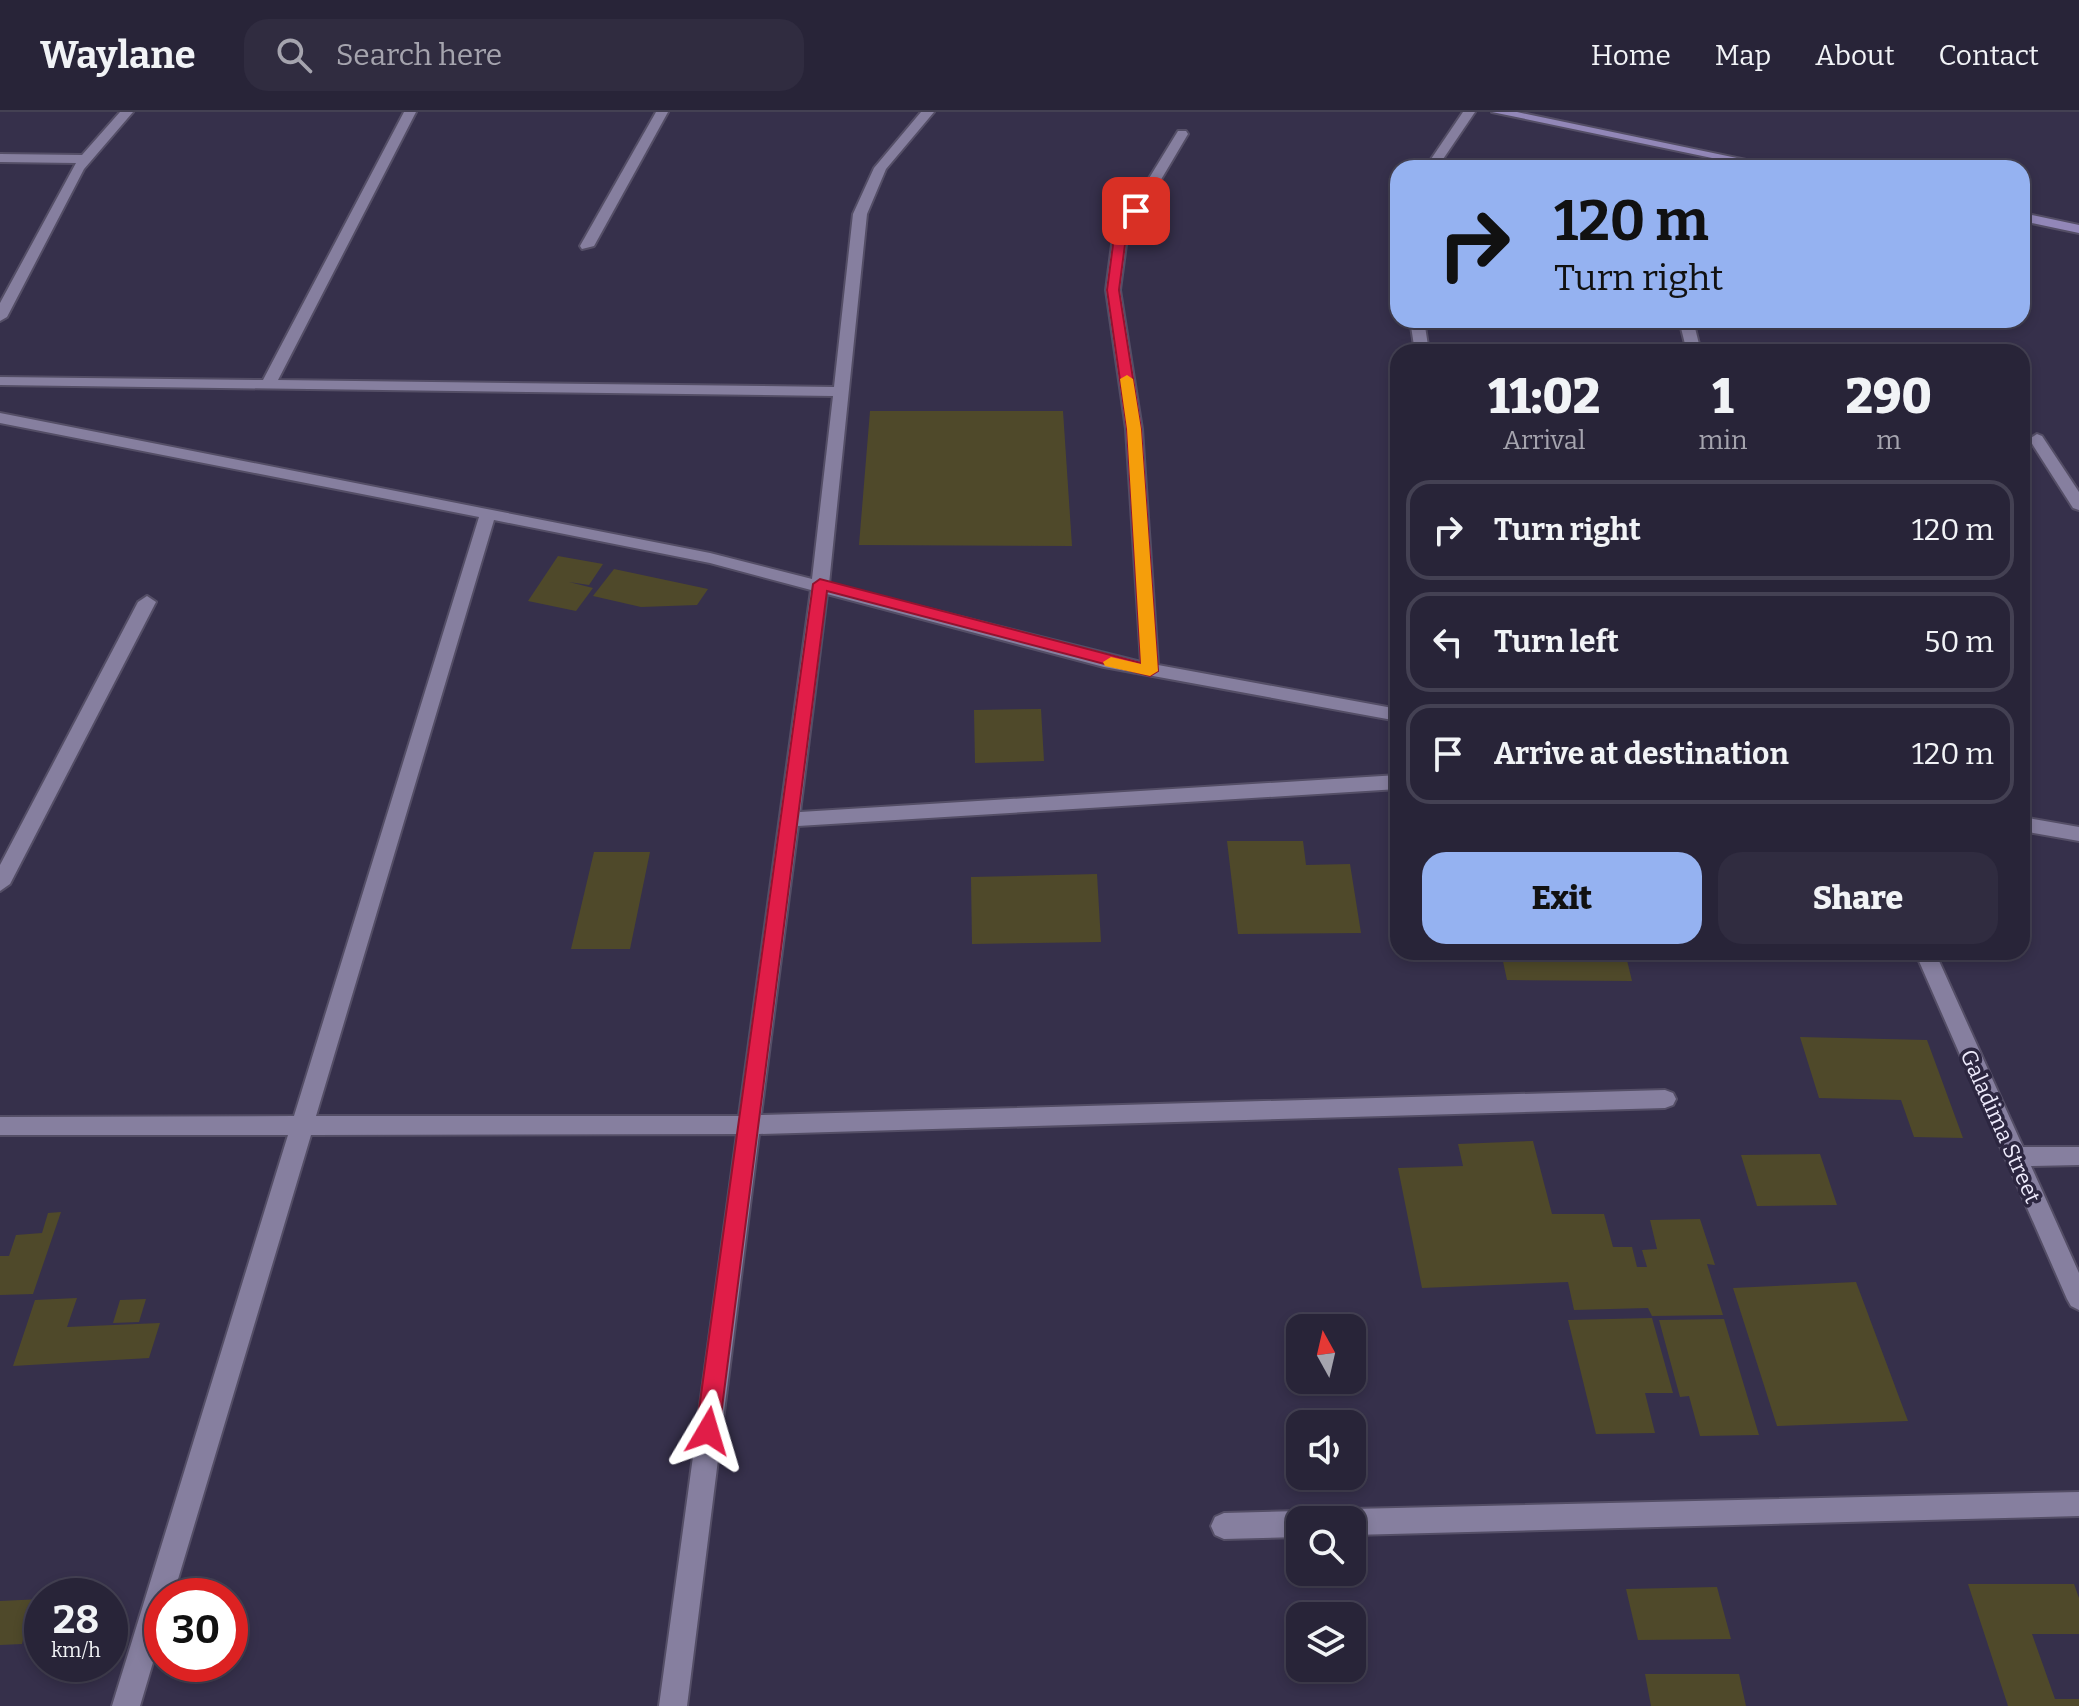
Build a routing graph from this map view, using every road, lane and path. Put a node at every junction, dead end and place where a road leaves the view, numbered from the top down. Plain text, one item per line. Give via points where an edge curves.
1 (127, 112) edge
2 (410, 112) edge
3 (662, 112) edge
4 (928, 112) edge
5 (1469, 112) edge
6 (1498, 112) edge
7 (1182, 134) dead end
8 (0, 158) edge
9 (86, 159) junction
10 (1436, 160) edge
11 (1714, 160) edge
12 (2030, 219) edge
13 (2079, 229) edge
14 (587, 246) dead end
15 (0, 317) edge
16 (0, 381) edge
17 (267, 386) junction
18 (841, 392) junction
19 (0, 418) edge
20 (2037, 439) dead end
21 (2079, 505) edge
22 (488, 514) junction
23 (820, 584) junction
24 (147, 602) dead end
25 (1150, 671) junction
26 (1390, 714) edge
27 (1390, 782) edge
28 (788, 820) junction
29 (2030, 825) edge
30 (2079, 834) edge
31 (0, 884) edge
32 (1928, 960) edge
33 (1665, 1099) dead end
34 (747, 1125) junction
35 (0, 1126) edge
36 (302, 1126) junction
37 (2079, 1156) edge
38 (2014, 1157) junction
39 (2079, 1299) edge
40 (2079, 1504) edge
41 (1366, 1522) edge
42 (1286, 1524) edge
43 (1224, 1526) dead end
44 (126, 1706) edge
45 (673, 1706) edge

1 - 9 street
2 - 17 street
3 - 14 street
4 - 18 street via 880,168 860,214
5 - 10 street
6 - 11 street
7 - 25 street via 1120,237 1113,290 1134,429
8 - 9 street
9 - 15 street
12 - 13 street
16 - 17 street
17 - 18 street
18 - 23 street
19 - 22 street
20 - 21 street
22 - 23 street
22 - 36 street
23 - 25 street
23 - 28 street
24 - 31 street
25 - 26 street
27 - 28 street
28 - 34 street
29 - 30 street
32 - 38 street, Galadima Street
33 - 34 street
34 - 36 street
34 - 45 street
35 - 36 street
36 - 44 street
37 - 38 street
38 - 39 street, Galadima Street
40 - 41 street
42 - 43 street

